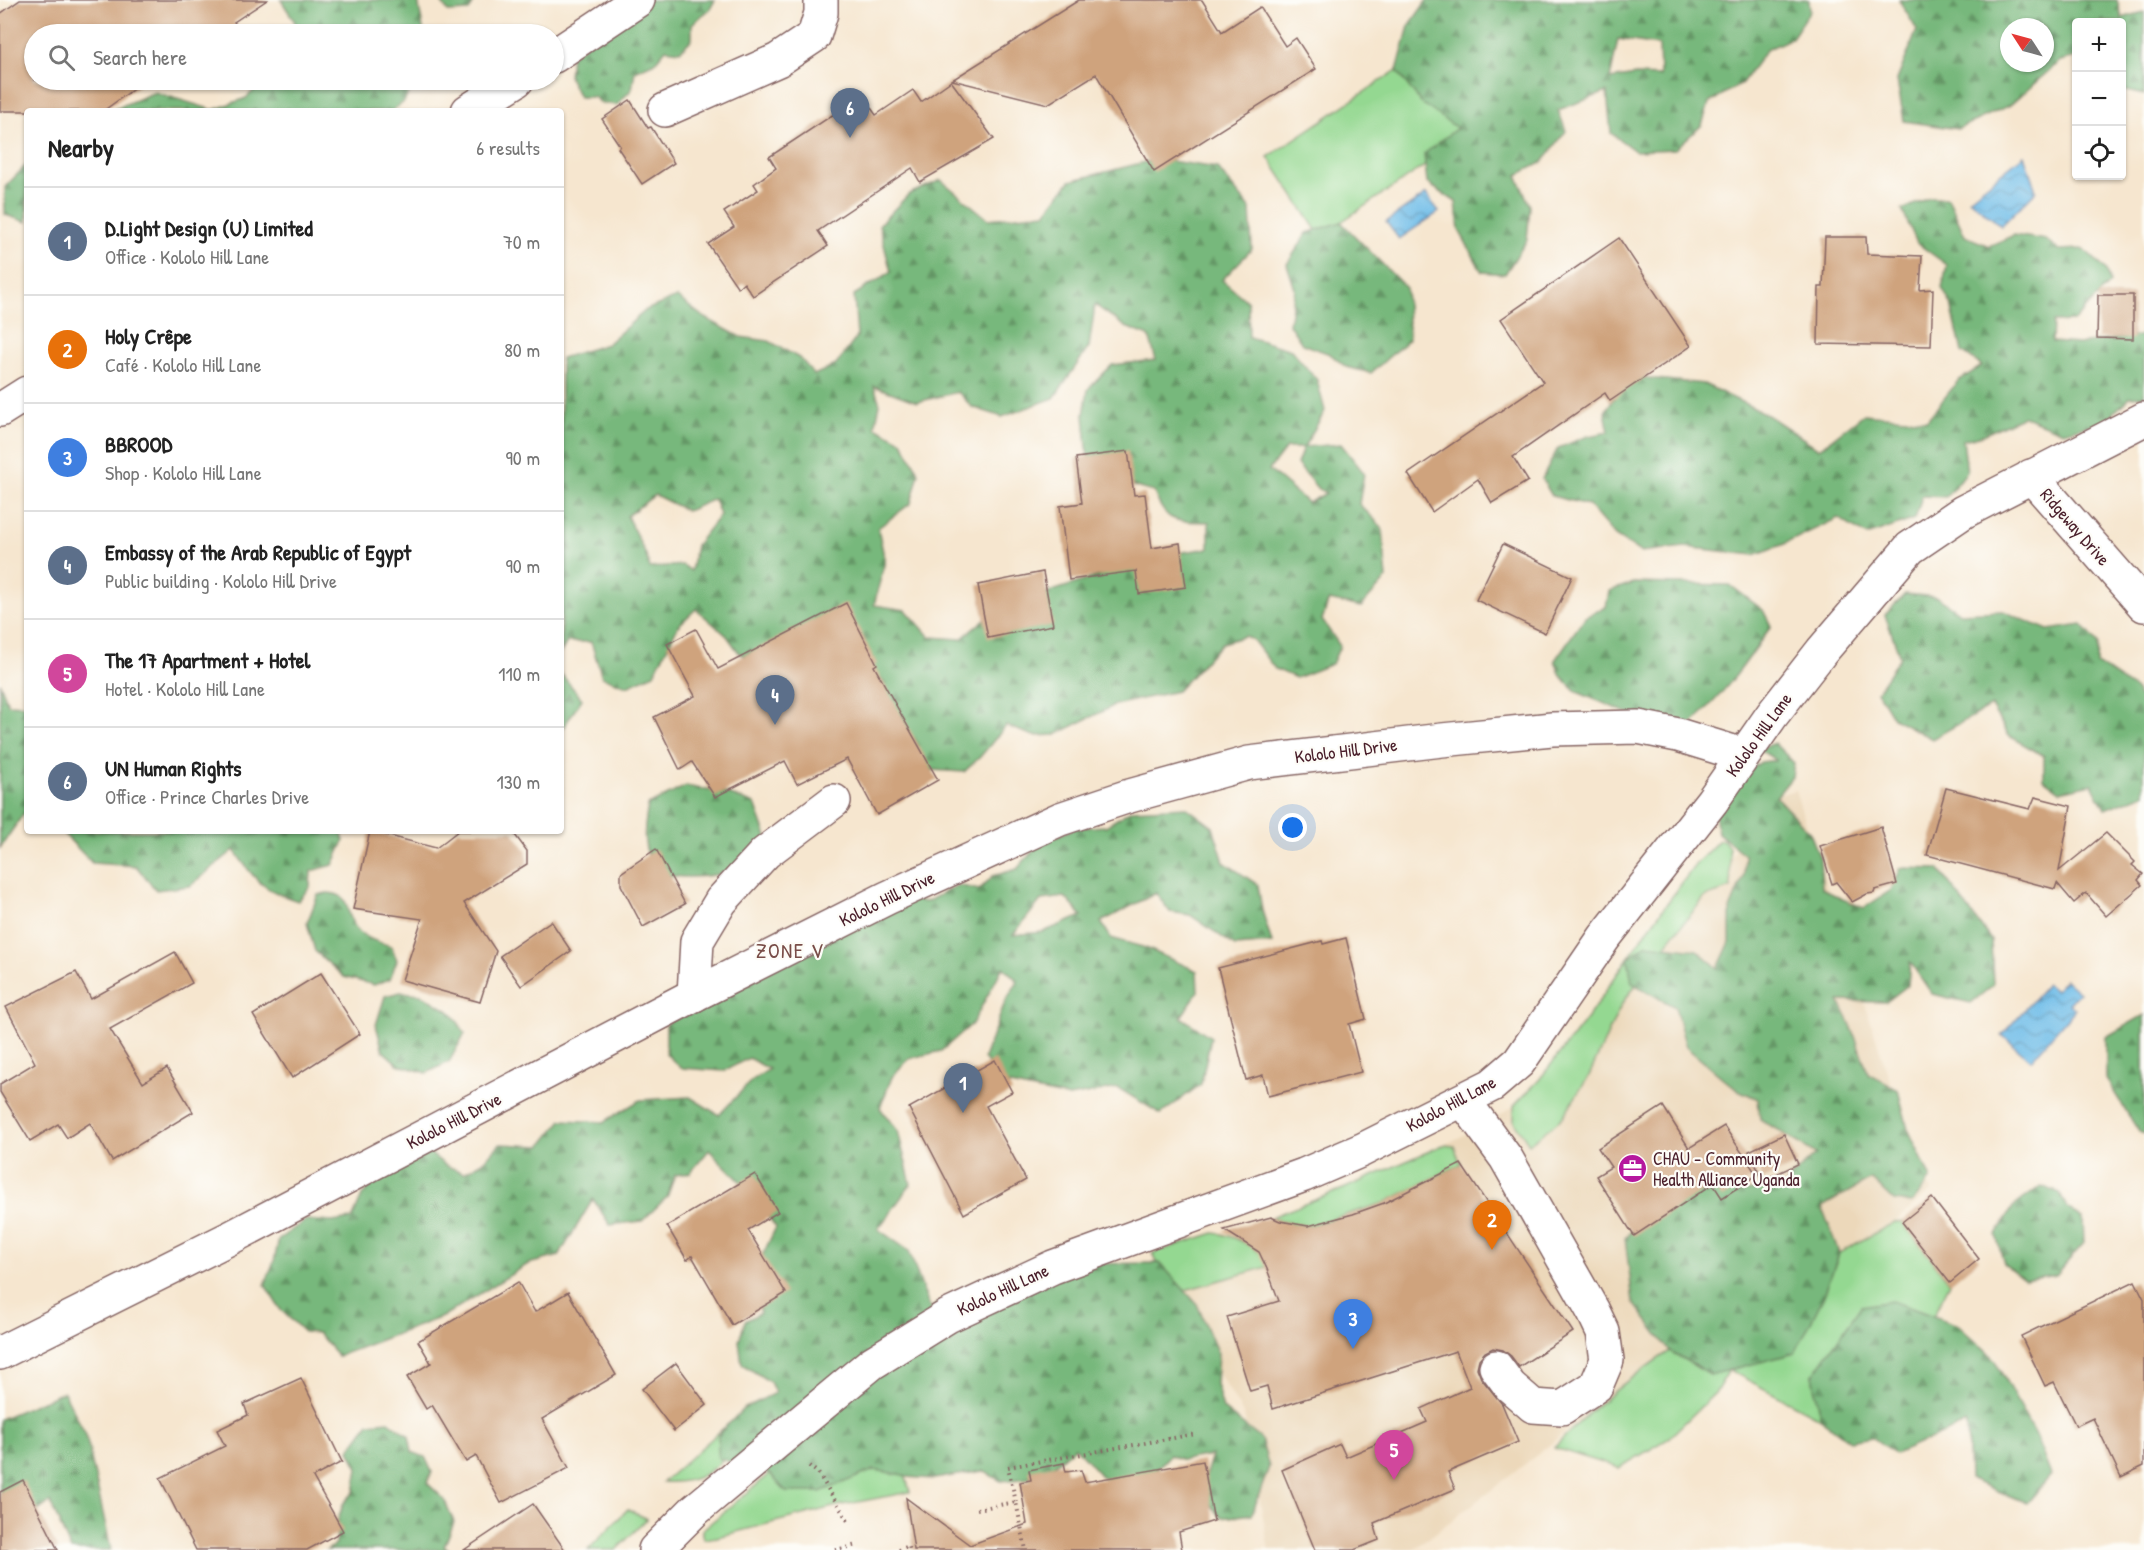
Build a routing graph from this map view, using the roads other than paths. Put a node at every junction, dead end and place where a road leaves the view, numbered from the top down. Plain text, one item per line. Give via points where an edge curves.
1 (639, 0) edge
2 (821, 0) edge
3 (564, 49) edge
4 (501, 90) edge
5 (473, 108) edge
6 (665, 110) dead end
7 (24, 395) edge
8 (0, 410) edge
9 (2144, 419) edge
10 (2031, 476) junction
11 (2144, 605) edge
12 (1743, 755) junction
13 (834, 801) dead end
14 (694, 995) junction
15 (1464, 1101) junction
16 (0, 1353) edge
17 (1496, 1367) dead end
18 (656, 1550) edge

1 - 3 street
2 - 6 street via 822,13 814,36 777,60
4 - 5 street
7 - 8 street
9 - 10 street, Kololo Hill Lane
10 - 11 street, Ridgeway Drive
10 - 12 street, Kololo Hill Lane via 1963,512 1910,548 1822,651
12 - 14 street, Kololo Hill Drive via 1638,727 1551,729 1249,763 1060,819 887,898
12 - 15 street, Kololo Hill Lane via 1712,801 1604,938 1519,1062 1492,1085
13 - 14 street via 765,853 721,902 698,941
14 - 16 street, Kololo Hill Drive via 232,1237
15 - 17 street via 1506,1158 1593,1311 1603,1332 1607,1360 1596,1386 1562,1408 1533,1406
15 - 18 street, Kololo Hill Lane via 1304,1175 1053,1267 948,1316 872,1364 695,1510

